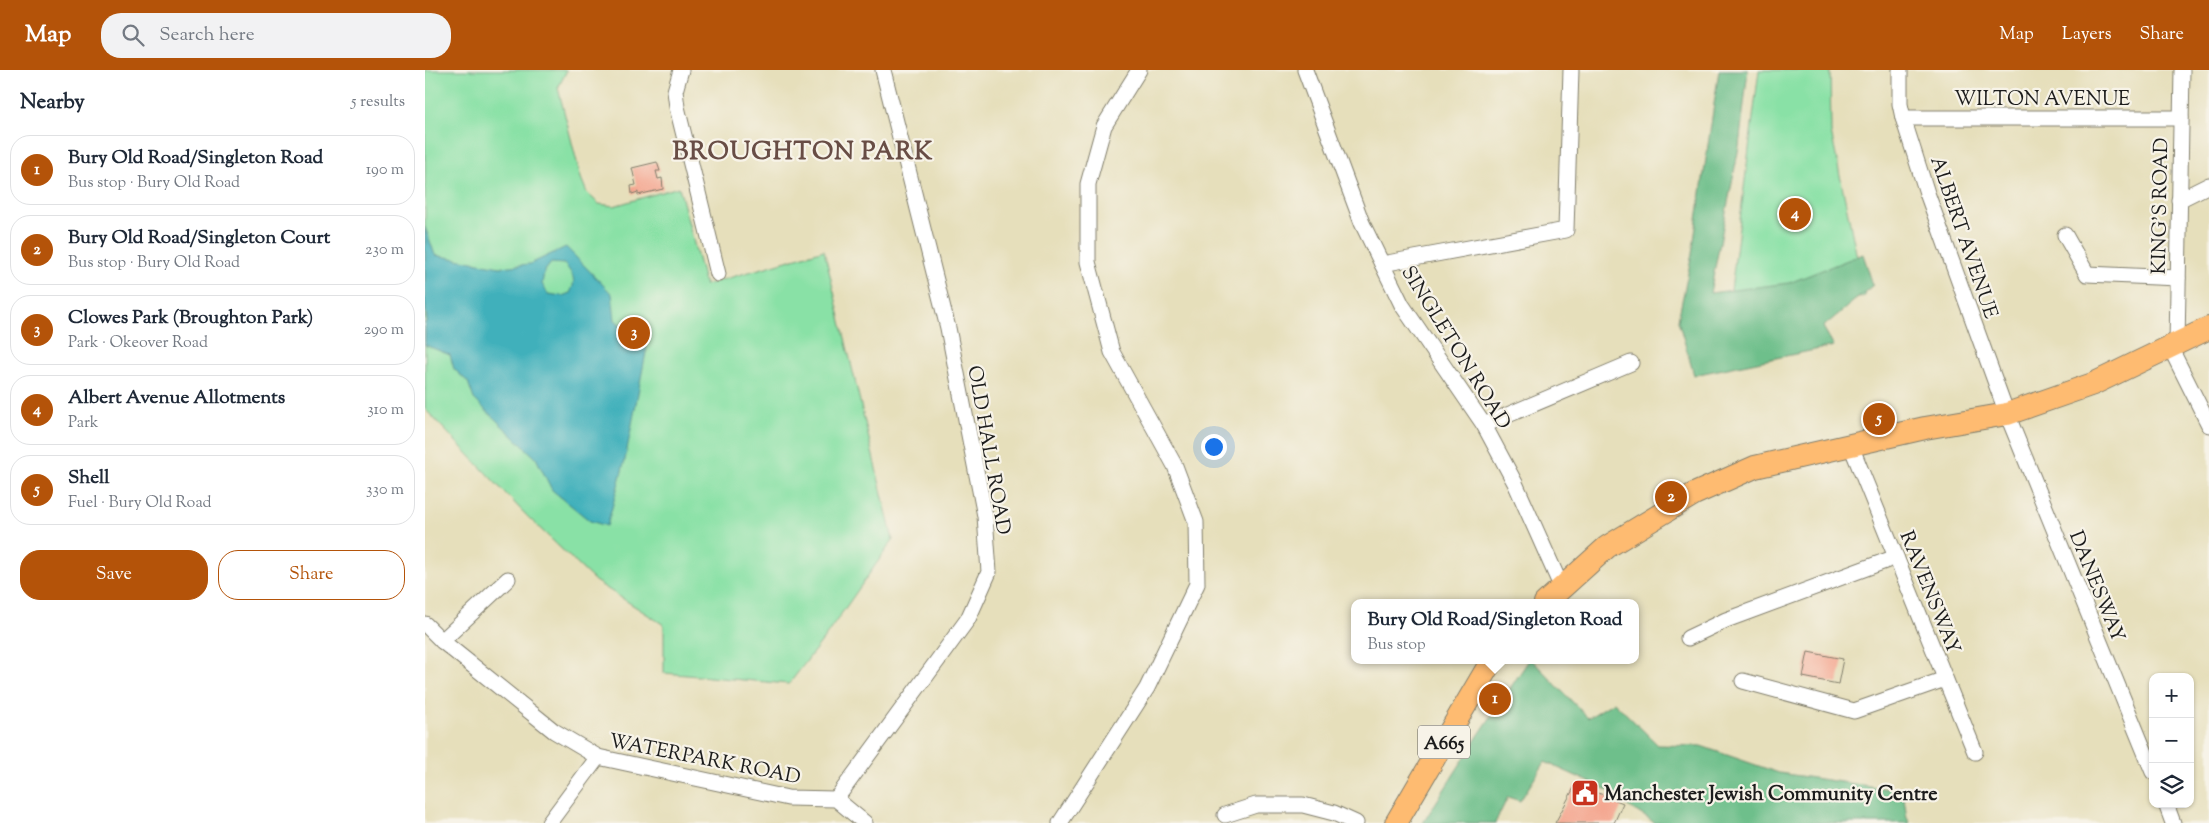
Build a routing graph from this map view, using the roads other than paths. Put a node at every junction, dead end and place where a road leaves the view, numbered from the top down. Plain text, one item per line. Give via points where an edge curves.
1 (681, 70) edge
2 (883, 70) edge
3 (1139, 70) edge
4 (1305, 70) edge
5 (1571, 70) edge
6 (1900, 70) edge
7 (2182, 70) edge
8 (1903, 118) junction
9 (2181, 118) junction
10 (2209, 185) edge
11 (2179, 200) junction
12 (2065, 235) dead end
13 (1382, 264) junction
14 (718, 274) dead end
15 (2178, 278) junction
16 (2209, 328) edge
17 (2173, 345) junction
18 (1631, 363) dead end
19 (2007, 414) junction
20 (1484, 425) junction
21 (2209, 425) edge
22 (1851, 446) junction
23 (1895, 557) junction
24 (508, 580) dead end
25 (1561, 586) junction
26 (1549, 599) edge
27 (425, 624) edge
28 (1688, 638) dead end
29 (442, 641) junction
30 (1490, 664) edge
31 (1945, 679) junction
32 (1743, 681) dead end
33 (1975, 752) dead end
34 (598, 757) junction
35 (2149, 763) edge
36 (836, 799) junction
37 (2167, 808) edge
38 (1225, 815) dead end
39 (1317, 816) edge
40 (549, 823) edge
41 (865, 823) edge
42 (1060, 823) edge
43 (1356, 823) edge
44 (1396, 823) edge
45 (2173, 823) edge

1 - 14 street via 675,91 677,107
2 - 36 street, OLD HALL ROAD via 948,328 985,516 989,572 968,619
3 - 42 street via 1104,126 1088,184 1088,262 1112,352 1175,466 1196,522 1197,584 1147,688
4 - 13 street, SINGLETON ROAD via 1362,223
5 - 13 street via 1566,230
6 - 8 street, ALBERT AVENUE
7 - 9 street, KING'S ROAD
8 - 9 street, WILTON AVENUE
8 - 19 street, ALBERT AVENUE
9 - 11 street, KING'S ROAD
10 - 11 street
11 - 15 street, KING'S ROAD
12 - 15 street via 2087,274
13 - 20 street, SINGLETON ROAD via 1402,305
15 - 17 street, KING'S ROAD
16 - 17 main road
17 - 19 main road via 2093,384
17 - 21 street
18 - 20 street
19 - 22 main road via 1925,428
19 - 35 street, DANESWAY
20 - 25 street, SINGLETON ROAD via 1515,483
22 - 23 street, RAVENSWAY
22 - 25 main road via 1755,466 1694,494 1607,547
23 - 28 street via 1726,620
23 - 31 street, RAVENSWAY
24 - 29 street
25 - 26 main road
27 - 29 street, WATERPARK ROAD
29 - 34 street, WATERPARK ROAD via 554,731
30 - 44 main road, A665
31 - 32 street via 1854,711
31 - 33 street, RAVENSWAY
34 - 36 street, WATERPARK ROAD via 788,798
34 - 40 street
36 - 41 street
37 - 45 street
38 - 39 street via 1256,805 1303,805
39 - 43 street via 1334,812

